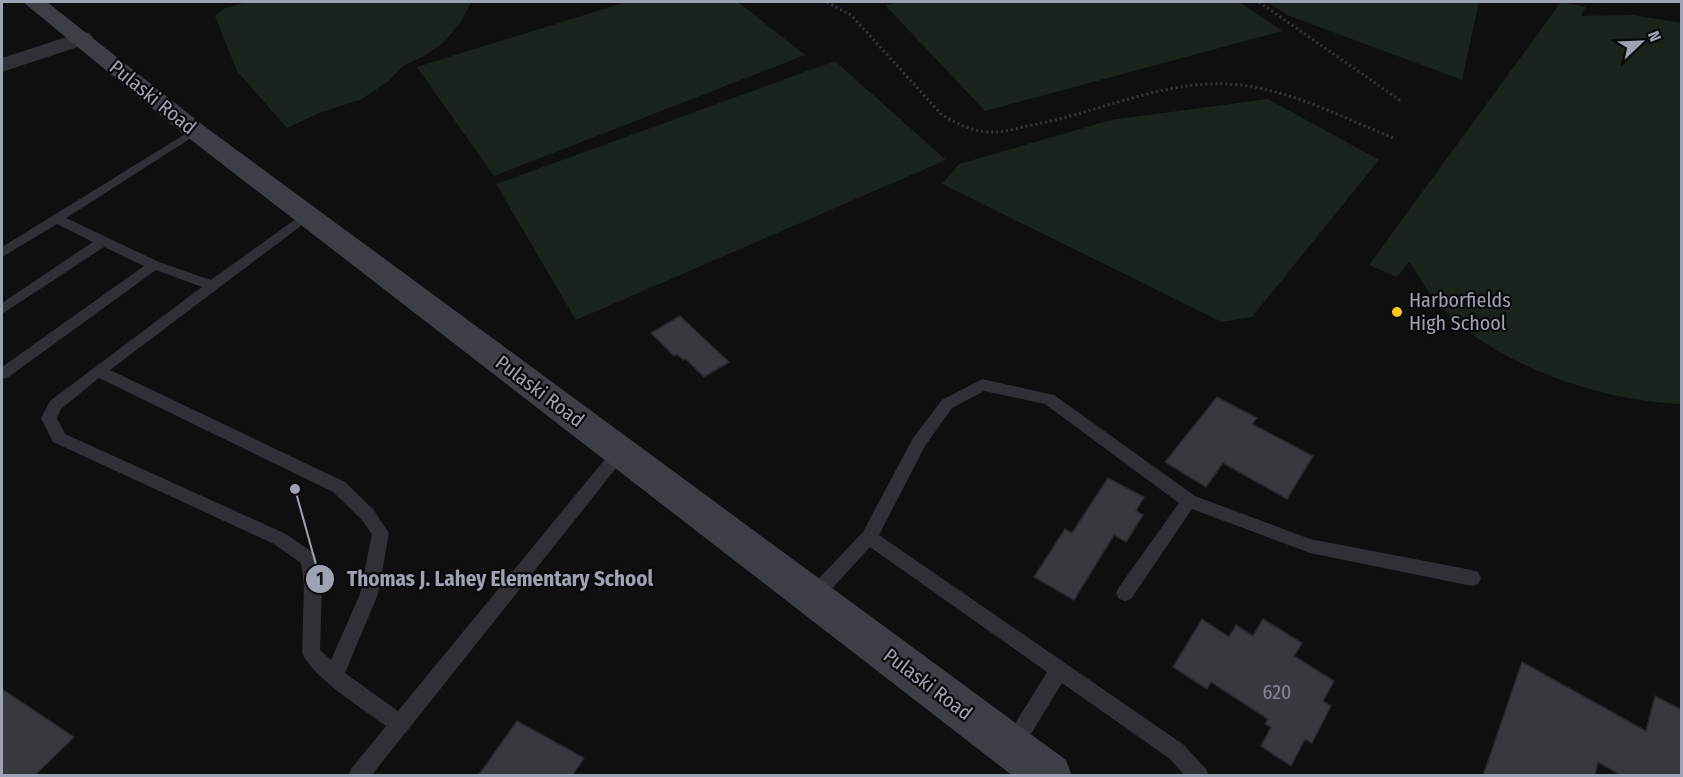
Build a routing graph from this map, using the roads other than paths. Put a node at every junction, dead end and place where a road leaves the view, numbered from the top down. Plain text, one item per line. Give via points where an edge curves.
1 (34, 2) edge
2 (82, 38) junction
3 (2, 65) edge
4 (195, 131) junction
5 (308, 216) junction
6 (56, 219) junction
7 (103, 241) junction
8 (2, 253) edge
9 (154, 265) junction
10 (213, 286) junction
11 (2, 309) edge
12 (98, 371) junction
13 (2, 374) edge
14 (621, 452) junction
15 (1189, 501) junction
16 (869, 537) junction
17 (1472, 578) dead end
18 (1125, 593) dead end
19 (813, 597) junction
20 (1059, 671) junction
21 (334, 675) junction
22 (399, 724) junction
23 (1011, 747) junction
24 (358, 776) edge
25 (1050, 776) edge
26 (1199, 776) edge

1 - 2 main road, Pulaski Road
2 - 3 street
2 - 4 main road, Pulaski Road
4 - 5 main road, Pulaski Road
4 - 6 lane
5 - 10 lane
5 - 14 main road, Pulaski Road
6 - 7 lane
6 - 8 lane
7 - 9 lane
7 - 11 lane
9 - 10 lane
9 - 13 lane
10 - 12 lane
12 - 21 lane via 339,487 367,514 381,533 369,594
12 - 21 lane via 55,405 49,418 59,438 280,539 309,558 313,585 311,653
14 - 19 main road, Pulaski Road
14 - 22 lane
15 - 16 lane via 1049,399 982,385 947,404 926,432
15 - 17 lane via 1310,546
15 - 18 lane
16 - 19 lane
16 - 20 lane
19 - 23 main road, Pulaski Road
20 - 23 lane
20 - 26 lane via 1177,752
21 - 22 lane
22 - 24 lane
23 - 25 main road, Pulaski Road

